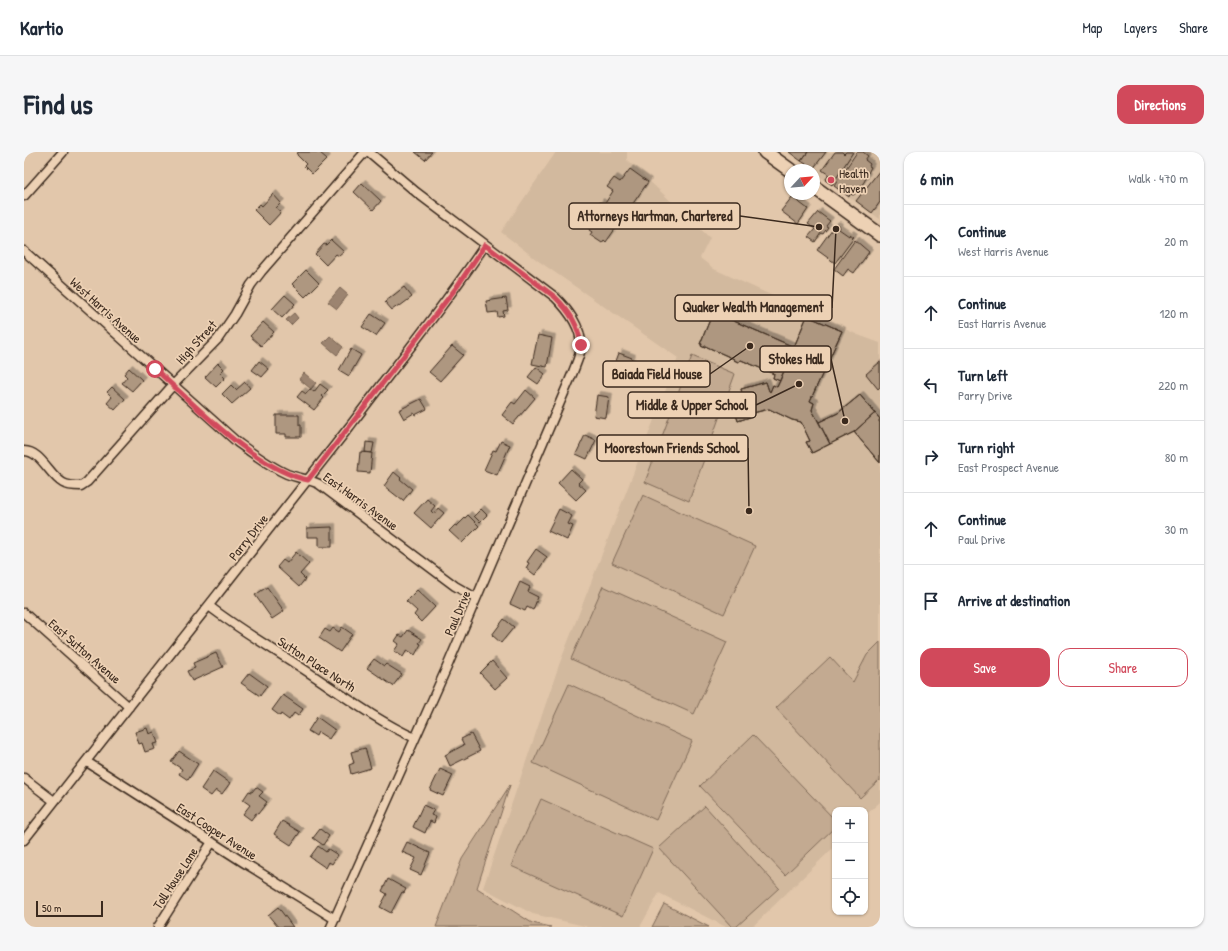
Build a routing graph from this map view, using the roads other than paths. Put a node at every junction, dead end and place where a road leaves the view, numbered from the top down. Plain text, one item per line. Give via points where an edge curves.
1 (63, 152) edge
2 (365, 152) edge
3 (369, 152) edge
4 (765, 152) edge
5 (784, 166) edge
6 (820, 191) edge
7 (24, 196) edge
8 (880, 235) edge
9 (485, 245) junction
10 (24, 251) edge
11 (173, 385) junction
12 (24, 450) edge
13 (308, 480) junction
14 (476, 598) junction
15 (209, 606) junction
16 (24, 613) edge
17 (129, 707) junction
18 (415, 738) junction
19 (87, 762) junction
20 (24, 778) edge
21 (54, 801) junction
22 (24, 840) edge
23 (212, 842) junction
24 (333, 923) edge
25 (158, 927) edge

1 - 7 street
2 - 11 street, High Street via 261,272 218,339
3 - 9 street, Paul Drive
4 - 5 main road
6 - 8 main road
9 - 13 street, Parry Drive via 456,288
9 - 14 street, Paul Drive via 564,306 579,331 581,345 558,408
10 - 11 street, West Harris Avenue
11 - 12 street, High Street via 82,486 63,483 32,452
11 - 13 street, East Harris Avenue via 248,450 287,474
13 - 14 street, East Harris Avenue via 319,484 455,586
13 - 15 street, Parry Drive
14 - 18 street, Paul Drive
15 - 17 street, Parry Drive
15 - 18 street, Sutton Place North via 353,702
16 - 17 street, East Sutton Avenue
17 - 19 street, Parry Drive
18 - 24 street, Paul Drive
19 - 21 street, Parry Drive
19 - 23 street, East Cooper Avenue
20 - 21 street
21 - 22 street, Parry Drive
23 - 24 street, East Cooper Avenue
23 - 25 street, Toll House Lane

